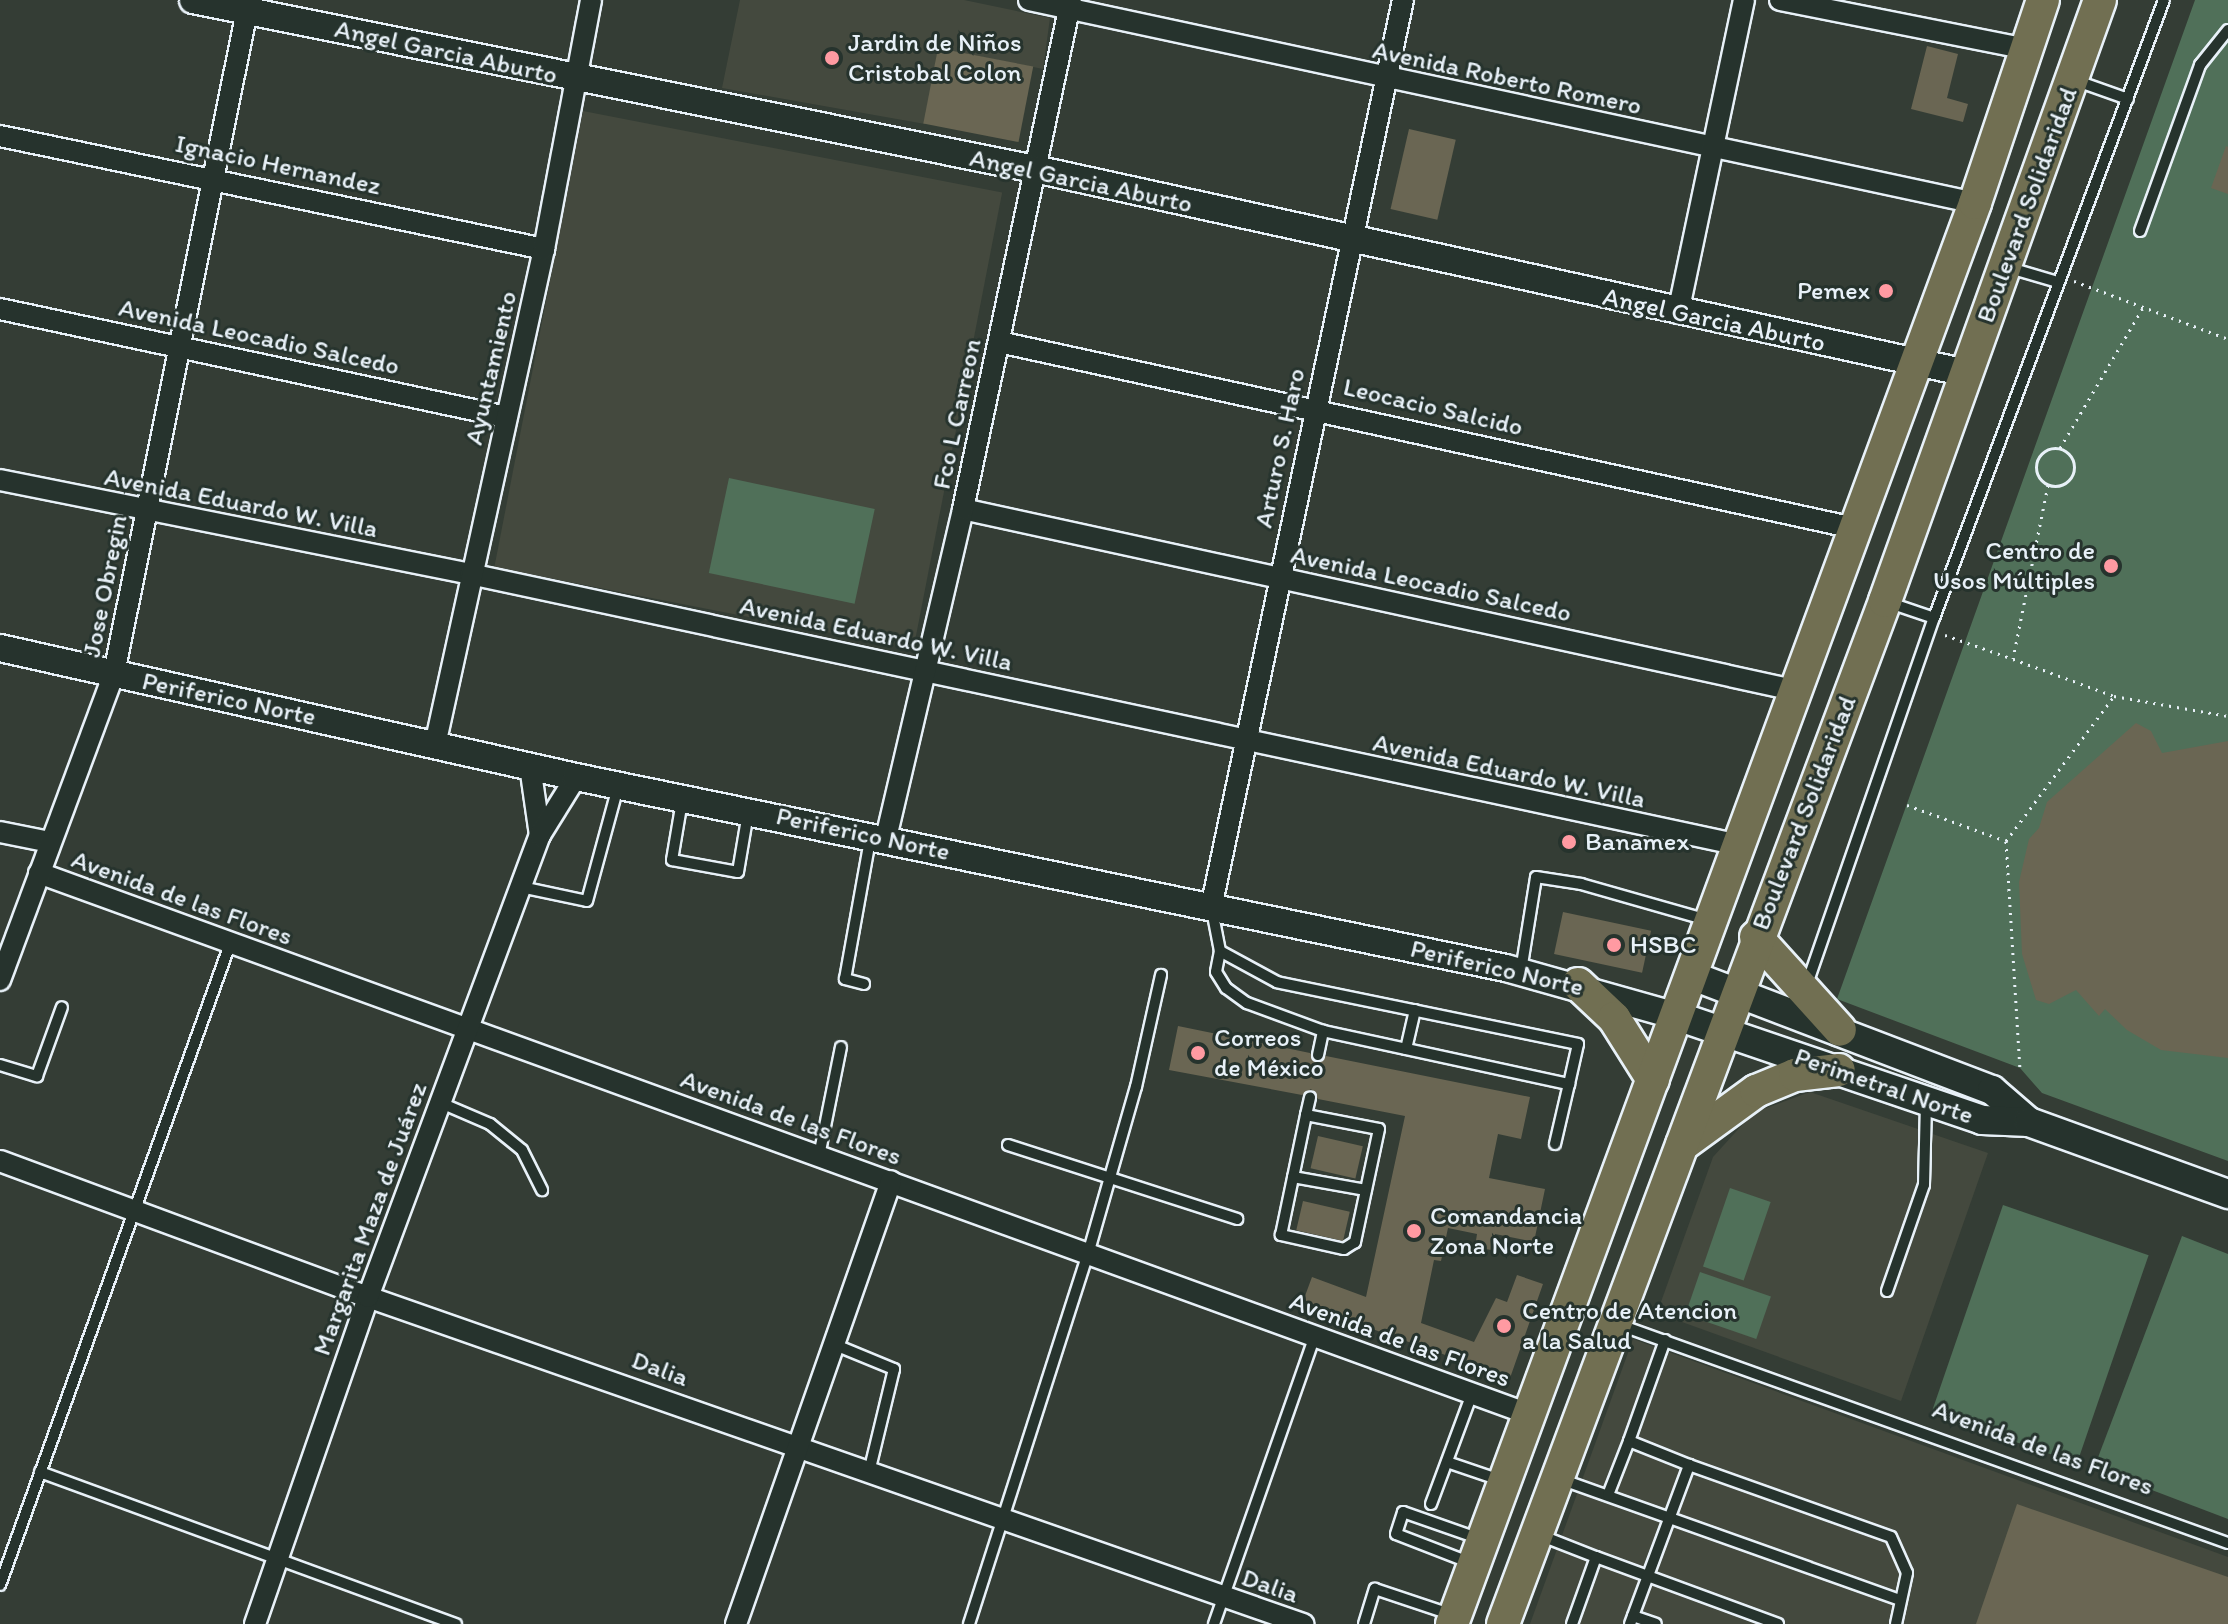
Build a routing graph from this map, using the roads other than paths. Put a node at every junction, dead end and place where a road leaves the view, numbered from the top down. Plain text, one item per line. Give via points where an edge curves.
1 (193, 0) edge
2 (591, 0) edge
3 (1029, 0) edge
4 (1403, 0) edge
5 (1744, 0) edge
6 (1780, 0) edge
7 (2043, 0) edge
8 (2100, 0) edge
9 (2164, 0) edge
10 (1070, 4) edge
11 (248, 6) edge
12 (2228, 30) edge
13 (2027, 49) junction
14 (575, 79) junction
15 (1386, 79) junction
16 (2072, 79) junction
17 (2128, 99) junction
18 (0, 136) edge
19 (1713, 148) junction
20 (1035, 169) junction
21 (214, 178) junction
22 (1975, 203) junction
23 (2140, 231) dead end
24 (1351, 240) junction
25 (544, 249) junction
26 (2006, 266) junction
27 (2059, 279) junction
28 (0, 309) edge
29 (1678, 313) junction
30 (999, 342) junction
31 (180, 347) junction
32 (1916, 361) junction
33 (1967, 373) junction
34 (1316, 407) junction
35 (507, 417) junction
36 (0, 480) edge
37 (963, 509) junction
38 (146, 512) junction
39 (1854, 528) junction
40 (470, 574) junction
41 (1279, 577) junction
42 (1885, 601) junction
43 (1934, 618) junction
44 (0, 648) edge
45 (926, 671) junction
46 (114, 674) junction
47 (1794, 690) junction
48 (1244, 742) junction
49 (435, 745) junction
50 (530, 766) junction
51 (576, 777) junction
52 (619, 785) junction
53 (683, 798) junction
54 (749, 811) junction
55 (0, 832) edge
56 (540, 835) junction
57 (879, 836) junction
58 (50, 842) junction
59 (1740, 845) junction
60 (39, 873) junction
61 (521, 887) junction
62 (1211, 908) junction
63 (1712, 921) junction
64 (1756, 937) junction
65 (230, 944) junction
66 (1220, 951) junction
67 (1521, 971) junction
68 (1161, 975) dead end
69 (1693, 976) junction
70 (0, 980) edge
71 (864, 984) dead end
72 (1578, 984) junction
73 (1737, 992) junction
74 (1804, 994) junction
75 (62, 1007) dead end
76 (1415, 1010) junction
77 (1677, 1016) junction
78 (467, 1030) junction
79 (1840, 1030) junction
80 (1323, 1031) junction
81 (1722, 1033) junction
82 (841, 1047) dead end
83 (1406, 1049) junction
84 (1318, 1055) dead end
85 (0, 1065) edge
86 (1839, 1070) junction
87 (1653, 1080) junction
88 (1569, 1084) junction
89 (1310, 1097) dead end
90 (1926, 1101) junction
91 (441, 1103) junction
92 (1641, 1112) junction
93 (1306, 1115) junction
94 (2029, 1122) junction
95 (1683, 1139) junction
96 (1555, 1144) dead end
97 (1008, 1145) dead end
98 (819, 1156) junction
99 (0, 1161) edge
100 (1293, 1177) junction
101 (891, 1181) junction
102 (1109, 1181) junction
103 (542, 1190) dead end
104 (1366, 1190) junction
105 (2228, 1194) edge
106 (135, 1208) junction
107 (1237, 1219) dead end
108 (1088, 1254) junction
109 (1887, 1291) dead end
110 (368, 1297) junction
111 (1614, 1323) junction
112 (1315, 1336) junction
113 (1665, 1340) junction
114 (833, 1344) junction
115 (1472, 1394) junction
116 (1526, 1413) junction
117 (1629, 1441) junction
118 (797, 1446) junction
119 (1447, 1462) junction
120 (1689, 1465) junction
121 (40, 1472) junction
122 (869, 1472) junction
123 (1555, 1477) junction
124 (1502, 1481) junction
125 (1608, 1495) junction
126 (1431, 1504) dead end
127 (1669, 1517) junction
128 (1005, 1521) junction
129 (1535, 1533) junction
130 (2228, 1543) edge
131 (1477, 1552) junction
132 (5, 1554) edge
133 (1596, 1557) junction
134 (276, 1560) junction
135 (1648, 1576) junction
136 (0, 1585) edge
137 (1223, 1597) junction
138 (1900, 1600) junction
139 (1453, 1620) edge
140 (1632, 1620) edge
141 (255, 1624) edge
142 (456, 1624) edge
143 (736, 1624) edge
144 (969, 1624) edge
145 (1214, 1624) edge
146 (1303, 1624) edge
147 (1364, 1624) edge
148 (1503, 1624) edge
149 (1572, 1624) edge
150 (1656, 1624) edge
151 (1778, 1624) edge
152 (1896, 1624) edge

1 - 11 street, Angel Garcia Aburto
2 - 14 street, Ayuntamiento
3 - 10 street, Avenida Roberto Romero
4 - 15 street, Arturo S. Haro
5 - 19 street
6 - 13 street
7 - 13 main road, Boulevard Solidaridad
8 - 16 main road, Boulevard Solidaridad
9 - 17 lane
10 - 15 street, Avenida Roberto Romero
10 - 20 street, Fco L Carreon
11 - 14 street, Angel Garcia Aburto
11 - 21 street, Jose Obregin
12 - 23 lane via 2200,65
13 - 22 main road, Boulevard Solidaridad
14 - 20 street, Angel Garcia Aburto
14 - 25 street, Ayuntamiento
15 - 19 street, Avenida Roberto Romero
15 - 24 street, Arturo S. Haro
16 - 17 lane
16 - 26 main road, Boulevard Solidaridad
17 - 27 lane
18 - 21 street, Ignacio Hernandez
19 - 22 street, Avenida Roberto Romero
19 - 29 street
20 - 24 street, Angel Garcia Aburto
20 - 30 street, Fco L Carreon
21 - 25 street, Ignacio Hernandez
21 - 31 street, Jose Obregin
22 - 32 main road, Boulevard Solidaridad
24 - 29 street, Angel Garcia Aburto
24 - 34 street, Arturo S. Haro
25 - 35 street, Ayuntamiento
26 - 27 lane
26 - 33 main road, Boulevard Solidaridad
27 - 43 lane
28 - 31 street, Avenida Leocadio Salcedo
29 - 32 street, Angel Garcia Aburto
30 - 34 street, Leocacio Salcido
30 - 37 street, Fco L Carreon
31 - 35 street, Avenida Leocadio Salcedo
31 - 38 street, Jose Obregin
32 - 33 street, Angel Garcia Aburto
32 - 39 main road, Boulevard Solidaridad
33 - 42 main road, Boulevard Solidaridad
34 - 39 street, Leocacio Salcido
34 - 41 street, Arturo S. Haro
35 - 40 street, Ayuntamiento
36 - 38 street, Avenida Eduardo W. Villa
37 - 41 street, Avenida Leocadio Salcedo
37 - 45 street, Fco L Carreon
38 - 40 street, Avenida Eduardo W. Villa
38 - 46 street, Jose Obregin
39 - 47 main road, Boulevard Solidaridad
40 - 45 street, Avenida Eduardo W. Villa
40 - 49 street, Ayuntamiento
41 - 47 street, Avenida Leocadio Salcedo
41 - 48 street, Arturo S. Haro
42 - 43 lane
42 - 64 main road, Boulevard Solidaridad
43 - 74 lane
44 - 46 street, Periferico Norte
45 - 48 street, Avenida Eduardo W. Villa
45 - 57 street, Fco L Carreon
46 - 49 street, Periferico Norte
46 - 58 street, Jose Obregin
47 - 59 main road, Boulevard Solidaridad
48 - 59 street, Avenida Eduardo W. Villa
48 - 62 street, Arturo S. Haro
49 - 50 street, Periferico Norte
50 - 51 street, Periferico Norte
50 - 56 street, Margarita Maza de Juárez
51 - 52 street, Periferico Norte
51 - 56 street, Margarita Maza de Juárez
52 - 53 street, Periferico Norte
52 - 61 lane via 587,901
53 - 54 street, Periferico Norte
53 - 54 lane via 672,860 738,872
54 - 57 street, Periferico Norte
55 - 58 street
56 - 61 street, Margarita Maza de Juárez
57 - 62 street, Periferico Norte
57 - 71 lane via 845,979
58 - 60 street, Jose Obregin
59 - 63 main road, Boulevard Solidaridad
60 - 65 street, Avenida de las Flores
60 - 70 street, Jose Obregin
61 - 78 street, Margarita Maza de Juárez
62 - 66 lane
62 - 67 street, Periferico Norte
63 - 67 lane via 1581,884 1536,877
63 - 69 main road, Boulevard Solidaridad
64 - 73 main road, Boulevard Solidaridad
64 - 74 main road
65 - 78 street, Avenida de las Flores
65 - 106 lane
66 - 76 lane via 1277,982
66 - 80 lane via 1216,972 1226,988 1247,1003
67 - 72 street, Periferico Norte
68 - 102 lane
69 - 73 main road
69 - 77 main road, Boulevard Solidaridad
72 - 77 street, Periferico Norte
72 - 87 main road via 1614,1018
73 - 79 main road
73 - 81 main road, Boulevard Solidaridad
74 - 79 main road
75 - 85 lane via 37,1076
76 - 83 lane
76 - 88 lane via 1578,1044
77 - 81 main road, Periferico Norte
77 - 87 main road, Boulevard Solidaridad
78 - 91 street, Margarita Maza de Juárez
78 - 98 street, Avenida de las Flores
79 - 94 main road via 1992,1090
80 - 83 lane
80 - 84 lane
81 - 86 main road, Perimetral Norte
81 - 95 main road, Boulevard Solidaridad
82 - 98 lane
83 - 88 lane
86 - 90 main road, Perimetral Norte
86 - 95 main road via 1795,1075 1756,1091
87 - 92 main road, Boulevard Solidaridad
88 - 96 lane
89 - 93 lane
90 - 94 main road, Perimetral Norte via 1982,1120
90 - 109 lane via 1924,1185
91 - 103 lane via 490,1124 522,1150
91 - 110 street, Margarita Maza de Juárez
92 - 95 main road
92 - 116 main road, Boulevard Solidaridad
93 - 100 lane
93 - 104 lane via 1379,1129
94 - 105 main road, Perimetral Norte
95 - 111 main road, Boulevard Solidaridad
97 - 102 lane
98 - 101 street, Avenida de las Flores
99 - 106 street, Dalia
100 - 104 lane
100 - 104 lane via 1281,1235 1344,1249 1355,1242
101 - 108 street, Avenida de las Flores
101 - 114 street
102 - 107 lane
102 - 108 lane
106 - 110 street, Dalia
106 - 121 lane
108 - 112 street, Avenida de las Flores
108 - 128 lane
110 - 118 street, Dalia
110 - 134 street, Margarita Maza de Juárez
111 - 113 lane, Avenida de las Flores
111 - 123 main road, Boulevard Solidaridad
112 - 115 street, Avenida de las Flores
112 - 137 lane
113 - 117 lane
113 - 130 lane, Avenida de las Flores
114 - 118 street
114 - 122 lane via 894,1369
115 - 116 street, Avenida de las Flores
115 - 119 lane
116 - 124 main road, Boulevard Solidaridad
117 - 120 lane
117 - 125 lane
118 - 122 street, Dalia
118 - 143 street
119 - 124 lane
119 - 126 lane
120 - 127 lane
120 - 138 lane via 1891,1537 1907,1573
121 - 132 lane
121 - 134 lane
122 - 128 street, Dalia
123 - 125 lane
123 - 129 main road, Boulevard Solidaridad
124 - 131 main road, Boulevard Solidaridad
125 - 127 lane
127 - 135 lane
127 - 138 lane
128 - 137 street, Dalia
128 - 144 lane
129 - 133 lane
129 - 148 main road, Boulevard Solidaridad
131 - 131 lane via 1403,1512 1396,1534
131 - 139 main road, Boulevard Solidaridad
132 - 136 lane
133 - 135 lane
133 - 149 lane
134 - 141 street, Margarita Maza de Juárez
134 - 142 lane
135 - 140 lane
135 - 151 lane
137 - 145 lane
137 - 146 street, Dalia
138 - 152 lane
139 - 147 lane via 1375,1589
140 - 150 lane

